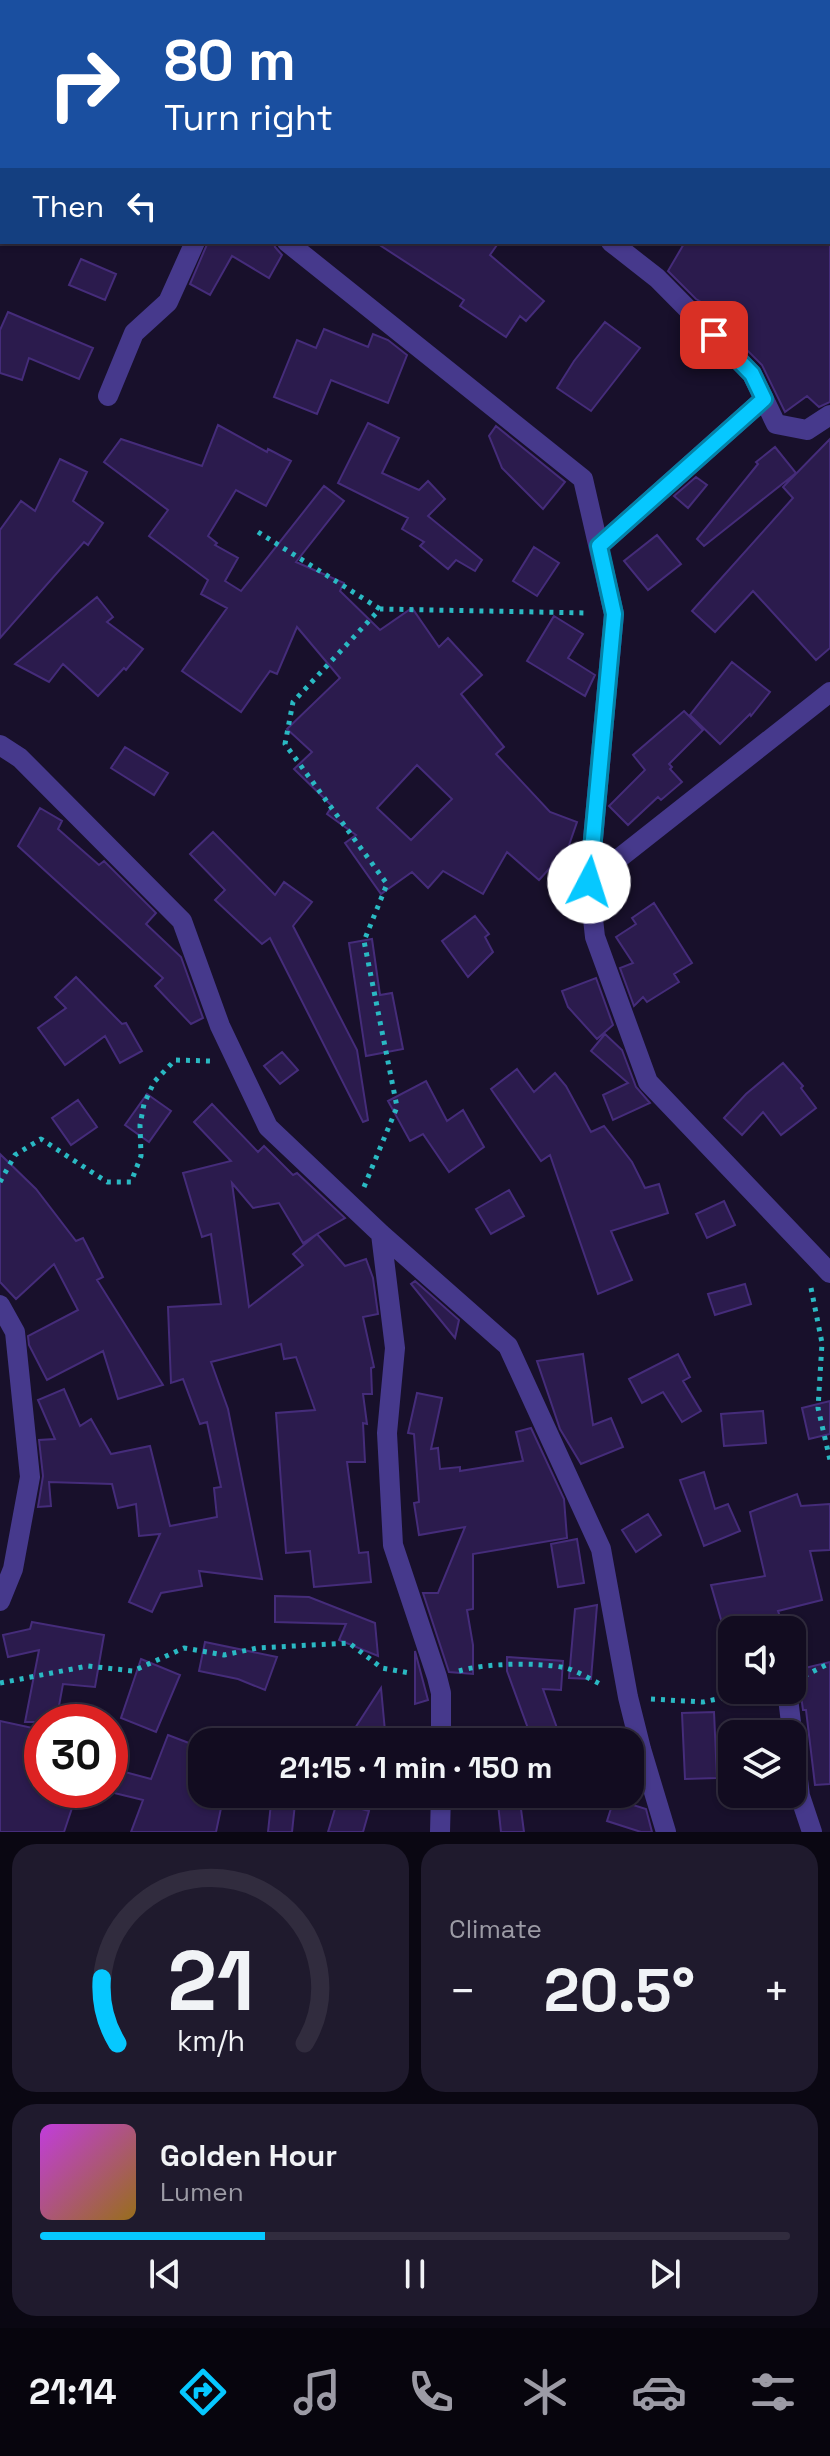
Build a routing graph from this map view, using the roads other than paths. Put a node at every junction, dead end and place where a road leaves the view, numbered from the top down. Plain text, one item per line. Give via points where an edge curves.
1 (194, 244) edge
2 (289, 244) edge
3 (614, 244) edge
4 (108, 396) dead end
5 (764, 399) junction
6 (830, 415) edge
7 (599, 546) junction
8 (830, 692) edge
9 (0, 745) edge
10 (589, 882) junction
11 (381, 1234) junction
12 (830, 1273) edge
13 (0, 1305) edge
14 (0, 1601) edge
15 (789, 1704) edge
16 (441, 1728) edge
17 (441, 1808) edge
18 (440, 1832) edge
19 (666, 1832) edge
20 (812, 1832) edge

1 - 4 street via 168,302 134,333
2 - 7 street via 583,479
3 - 5 street via 657,278 752,374
5 - 6 street via 776,424 807,430
5 - 7 street
7 - 10 street via 614,614
8 - 10 street
9 - 11 street via 20,758 182,921 220,1026 268,1127
10 - 12 street via 595,937 648,1082
11 - 16 street via 395,1348 387,1433 393,1545 437,1677
11 - 19 street via 508,1346 601,1549 628,1697
13 - 14 street via 15,1332 30,1477 13,1569
15 - 20 street via 800,1796
17 - 18 street

